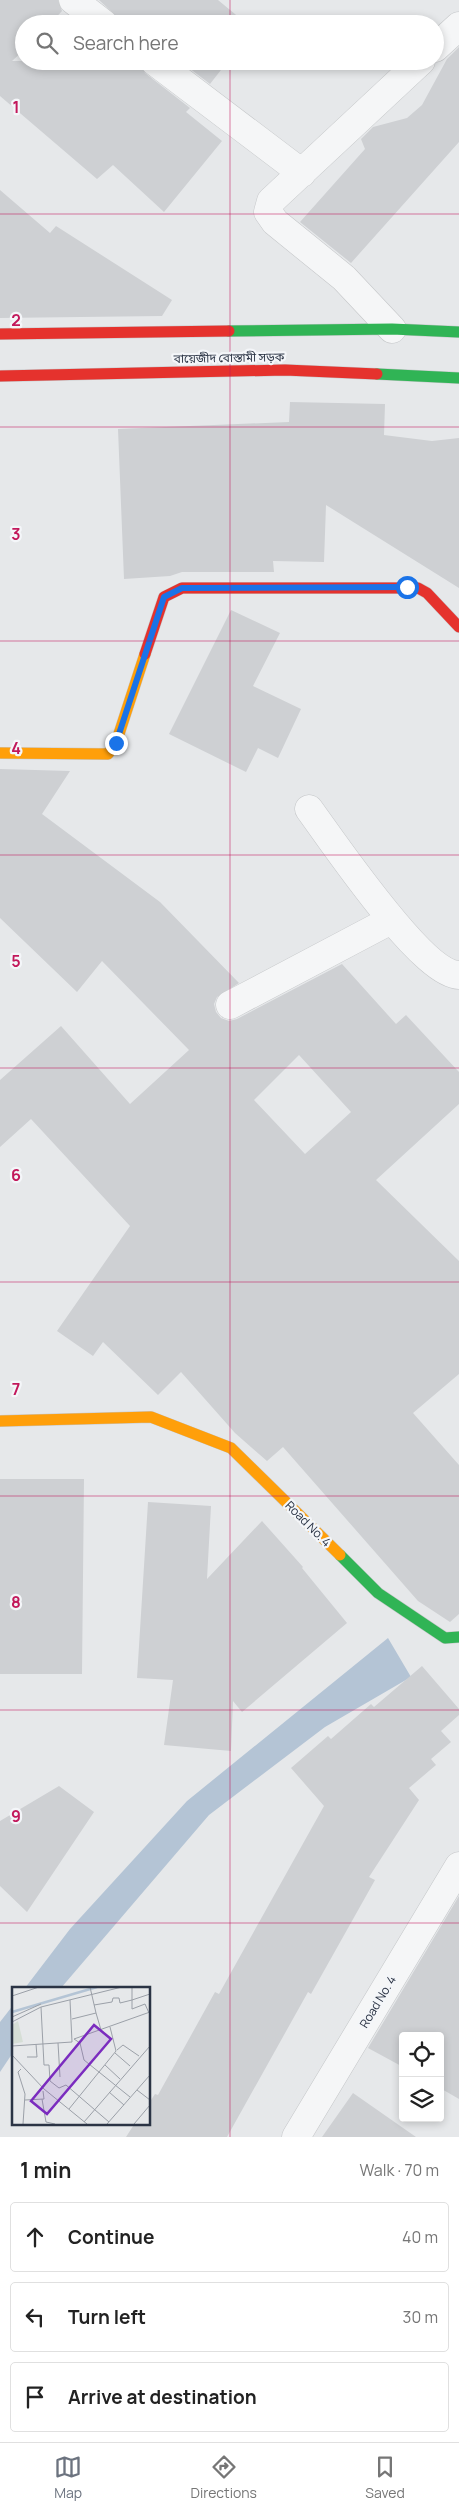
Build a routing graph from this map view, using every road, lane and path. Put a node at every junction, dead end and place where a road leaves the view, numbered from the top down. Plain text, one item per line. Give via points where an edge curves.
1 (73, 0) edge
2 (92, 15) edge
3 (459, 26) edge
4 (444, 40) edge
5 (166, 70) edge
6 (411, 70) edge
7 (302, 173) junction
8 (392, 329) junction
9 (459, 332) edge
10 (0, 334) edge
11 (0, 376) edge
12 (459, 378) edge
13 (459, 627) edge
14 (0, 753) edge
15 (308, 809) dead end
16 (391, 920) junction
17 (459, 975) edge
18 (230, 1005) dead end
19 (0, 1421) edge
20 (459, 1637) edge
21 (459, 1866) edge
22 (296, 2137) edge

1 - 2 street
3 - 4 street
5 - 7 street
6 - 7 street
7 - 8 street via 271,201 268,212 275,222 344,278
8 - 9 street
8 - 10 street
11 - 12 street, বায়েজীদ বোস্তামী সড়ক via 285,370
13 - 14 street via 427,593 418,588 182,588 164,597 116,743 108,754
15 - 16 street
16 - 17 street via 443,971
16 - 18 street
19 - 20 street, Road No. 4 via 151,1417 231,1448 378,1593 445,1638
21 - 22 street, Road No. 4

